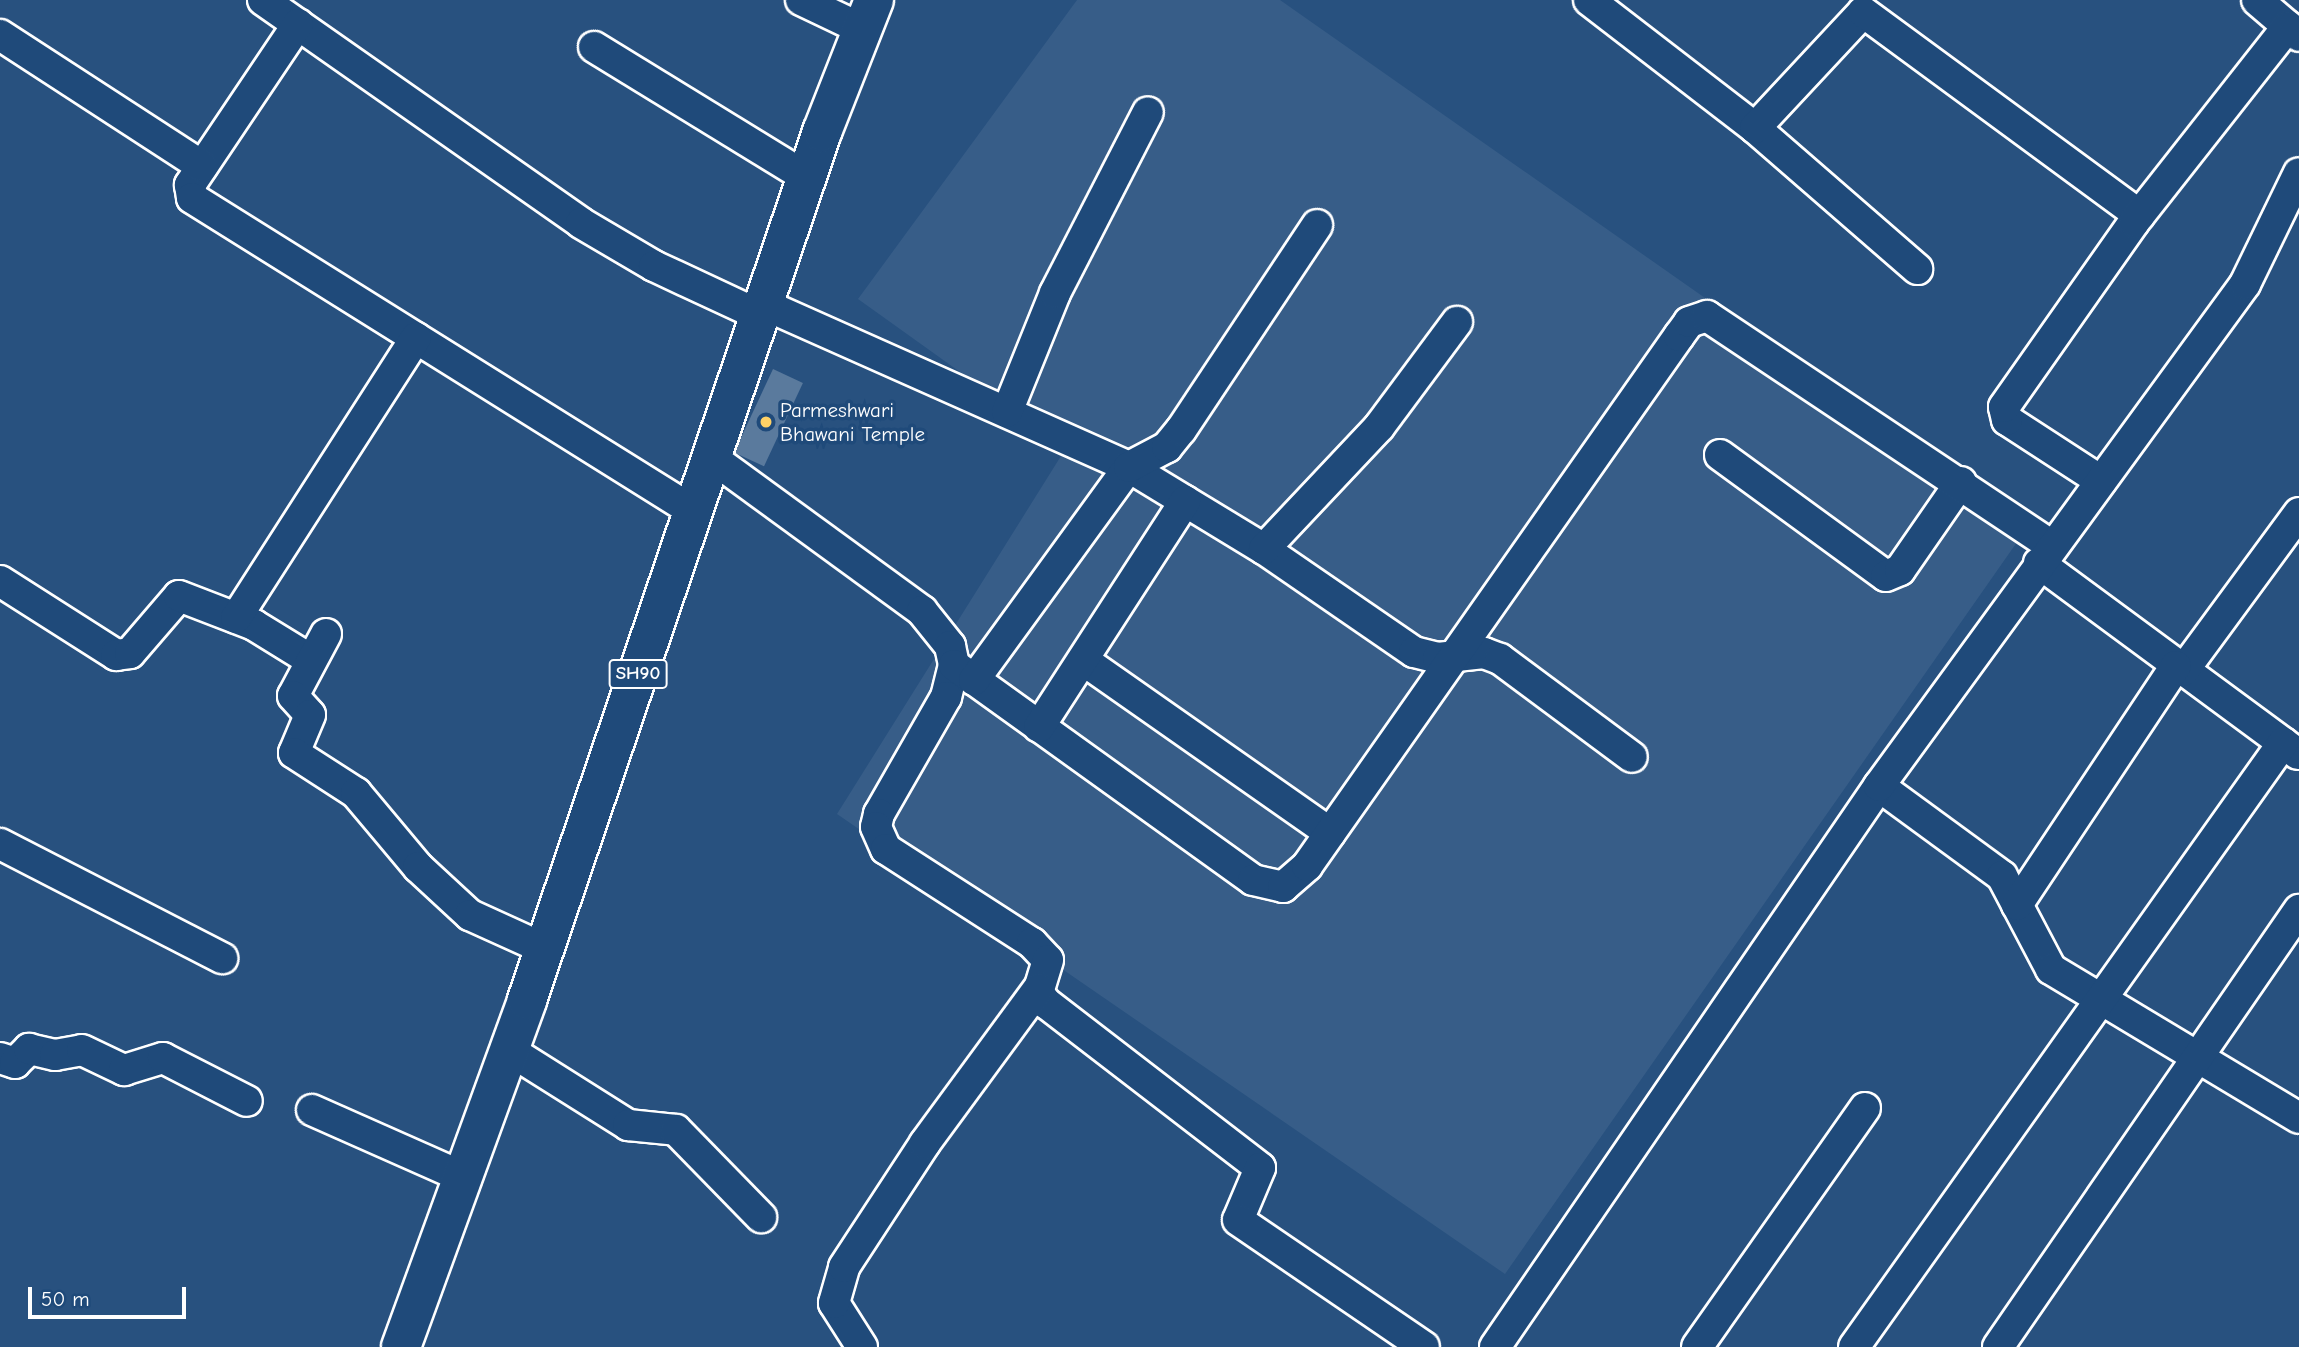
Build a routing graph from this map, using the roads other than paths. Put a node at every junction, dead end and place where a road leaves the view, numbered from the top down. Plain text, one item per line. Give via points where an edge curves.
1 (263, 0) edge
2 (801, 0) edge
3 (1589, 0) edge
4 (2257, 0) edge
5 (868, 15) edge
6 (298, 24) junction
7 (2293, 31) edge
8 (0, 35) edge
9 (594, 47) dead end
10 (1148, 112) dead end
11 (1755, 128) junction
12 (202, 166) junction
13 (2299, 173) edge
14 (806, 177) junction
15 (2139, 215) junction
16 (1317, 225) dead end
17 (1917, 270) dead end
18 (761, 310) junction
19 (1457, 322) dead end
20 (416, 338) junction
21 (1007, 412) junction
22 (1720, 455) dead end
23 (711, 457) junction
24 (1129, 467) junction
25 (2101, 481) junction
26 (1961, 482) junction
27 (1185, 501) junction
28 (693, 511) junction
29 (2299, 513) edge
30 (1264, 549) junction
31 (2046, 554) junction
32 (0, 581) edge
33 (236, 618) junction
34 (326, 634) dead end
35 (1450, 657) junction
36 (311, 660) junction
37 (1086, 662) junction
38 (2180, 669) junction
39 (964, 673) junction
40 (1039, 727) junction
41 (2291, 749) edge
42 (1632, 757) dead end
43 (1879, 786) junction
44 (1330, 833) junction
45 (0, 844) edge
46 (2017, 905) junction
47 (2299, 910) edge
48 (545, 949) junction
49 (222, 958) dead end
50 (1039, 988) junction
51 (2099, 1001) junction
52 (509, 1050) junction
53 (0, 1058) edge
54 (2196, 1058) junction
55 (247, 1101) dead end
56 (1865, 1108) dead end
57 (312, 1110) dead end
58 (2299, 1118) edge
59 (463, 1177) junction
60 (761, 1217) dead end
61 (401, 1347) edge
62 (862, 1347) edge
63 (1424, 1347) edge
64 (1495, 1347) edge
65 (1697, 1347) edge
66 (1854, 1347) edge
67 (1998, 1347) edge

1 - 6 street
2 - 5 street
3 - 11 street
4 - 7 street
5 - 14 main road, SH90
6 - 12 street
6 - 18 street via 581,223 654,266
7 - 15 street
8 - 12 street
9 - 14 street
10 - 21 street via 1055,293
11 - 15 street via 1863,12
11 - 17 street
12 - 20 street via 190,185 192,198
13 - 25 street via 2245,284
14 - 18 main road, SH90
15 - 25 street via 2003,412
16 - 24 street via 1181,430 1160,452
18 - 21 street
18 - 23 main road, SH90
19 - 30 street via 1379,426
20 - 28 street
20 - 33 street
21 - 24 street
22 - 26 street via 1886,576 1900,570
23 - 28 main road, SH90
23 - 39 street via 922,611 950,646
24 - 27 street
24 - 39 street
25 - 31 street
26 - 31 street
26 - 35 street via 1726,323 1698,317
27 - 30 street
27 - 37 street
28 - 48 main road, SH90
29 - 38 street
30 - 35 street via 1414,653
31 - 38 street
31 - 43 street
32 - 33 street via 121,656 175,596
33 - 36 street
34 - 36 street
35 - 42 street via 1484,653 1500,659
35 - 44 street
36 - 48 street via 293,696 310,715 293,753 356,793 418,867 470,915
37 - 40 street
37 - 44 street
38 - 41 street
38 - 46 street
39 - 40 street
39 - 50 street via 882,806 878,838 898,860 1043,952 1049,967
40 - 44 street via 1269,887 1295,880
41 - 51 street
43 - 46 street via 1989,864
43 - 64 street
45 - 49 street
46 - 51 street via 2038,954
47 - 54 street
48 - 52 main road, SH90
50 - 62 street via 925,1143 844,1267 834,1303
50 - 63 street via 1046,1003 1260,1168 1238,1220
51 - 54 street
51 - 66 street
52 - 59 main road, SH90
52 - 60 street via 628,1125 676,1130
53 - 55 street via 15,1063 29,1049 55,1055 82,1050 124,1070 163,1058
54 - 58 street
54 - 67 street
56 - 65 street
57 - 59 street
59 - 61 main road, SH90

